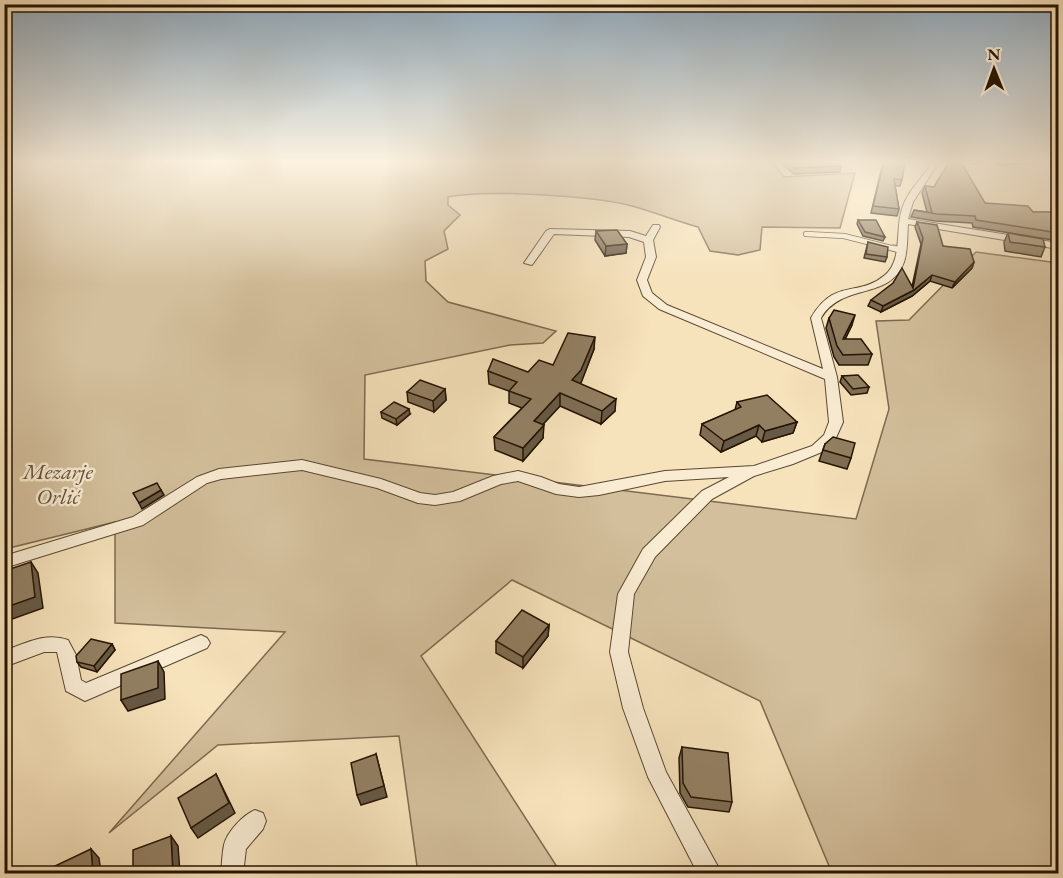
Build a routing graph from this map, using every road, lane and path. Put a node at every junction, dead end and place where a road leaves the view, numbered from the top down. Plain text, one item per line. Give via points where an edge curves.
1 (909, 203) edge
2 (903, 221) junction
3 (656, 227) dead end
4 (806, 234) dead end
5 (648, 240) junction
6 (1059, 246) edge
7 (901, 250) junction
8 (529, 263) dead end
9 (831, 377) junction
10 (754, 471) junction
11 (4, 562) edge
12 (201, 644) dead end
13 (4, 659) edge
14 (255, 821) dead end
15 (232, 873) edge
16 (711, 873) edge

1 - 2 street
2 - 6 street
2 - 7 street
3 - 5 street
4 - 7 lane via 844,236
5 - 8 street via 630,234 553,231
5 - 9 street via 651,257 642,280 647,294 663,307
7 - 9 street via 901,259 890,277 826,301 816,318
9 - 10 street via 836,422 830,437 817,449
10 - 11 street via 665,476 579,492 518,477 498,479 455,497 435,500 302,465 219,474 202,480 138,521
10 - 16 street via 706,495 649,553 626,594 621,640 620,652 633,708 658,777
12 - 13 street via 85,692 72,685 62,645 43,644
14 - 15 street via 235,845

